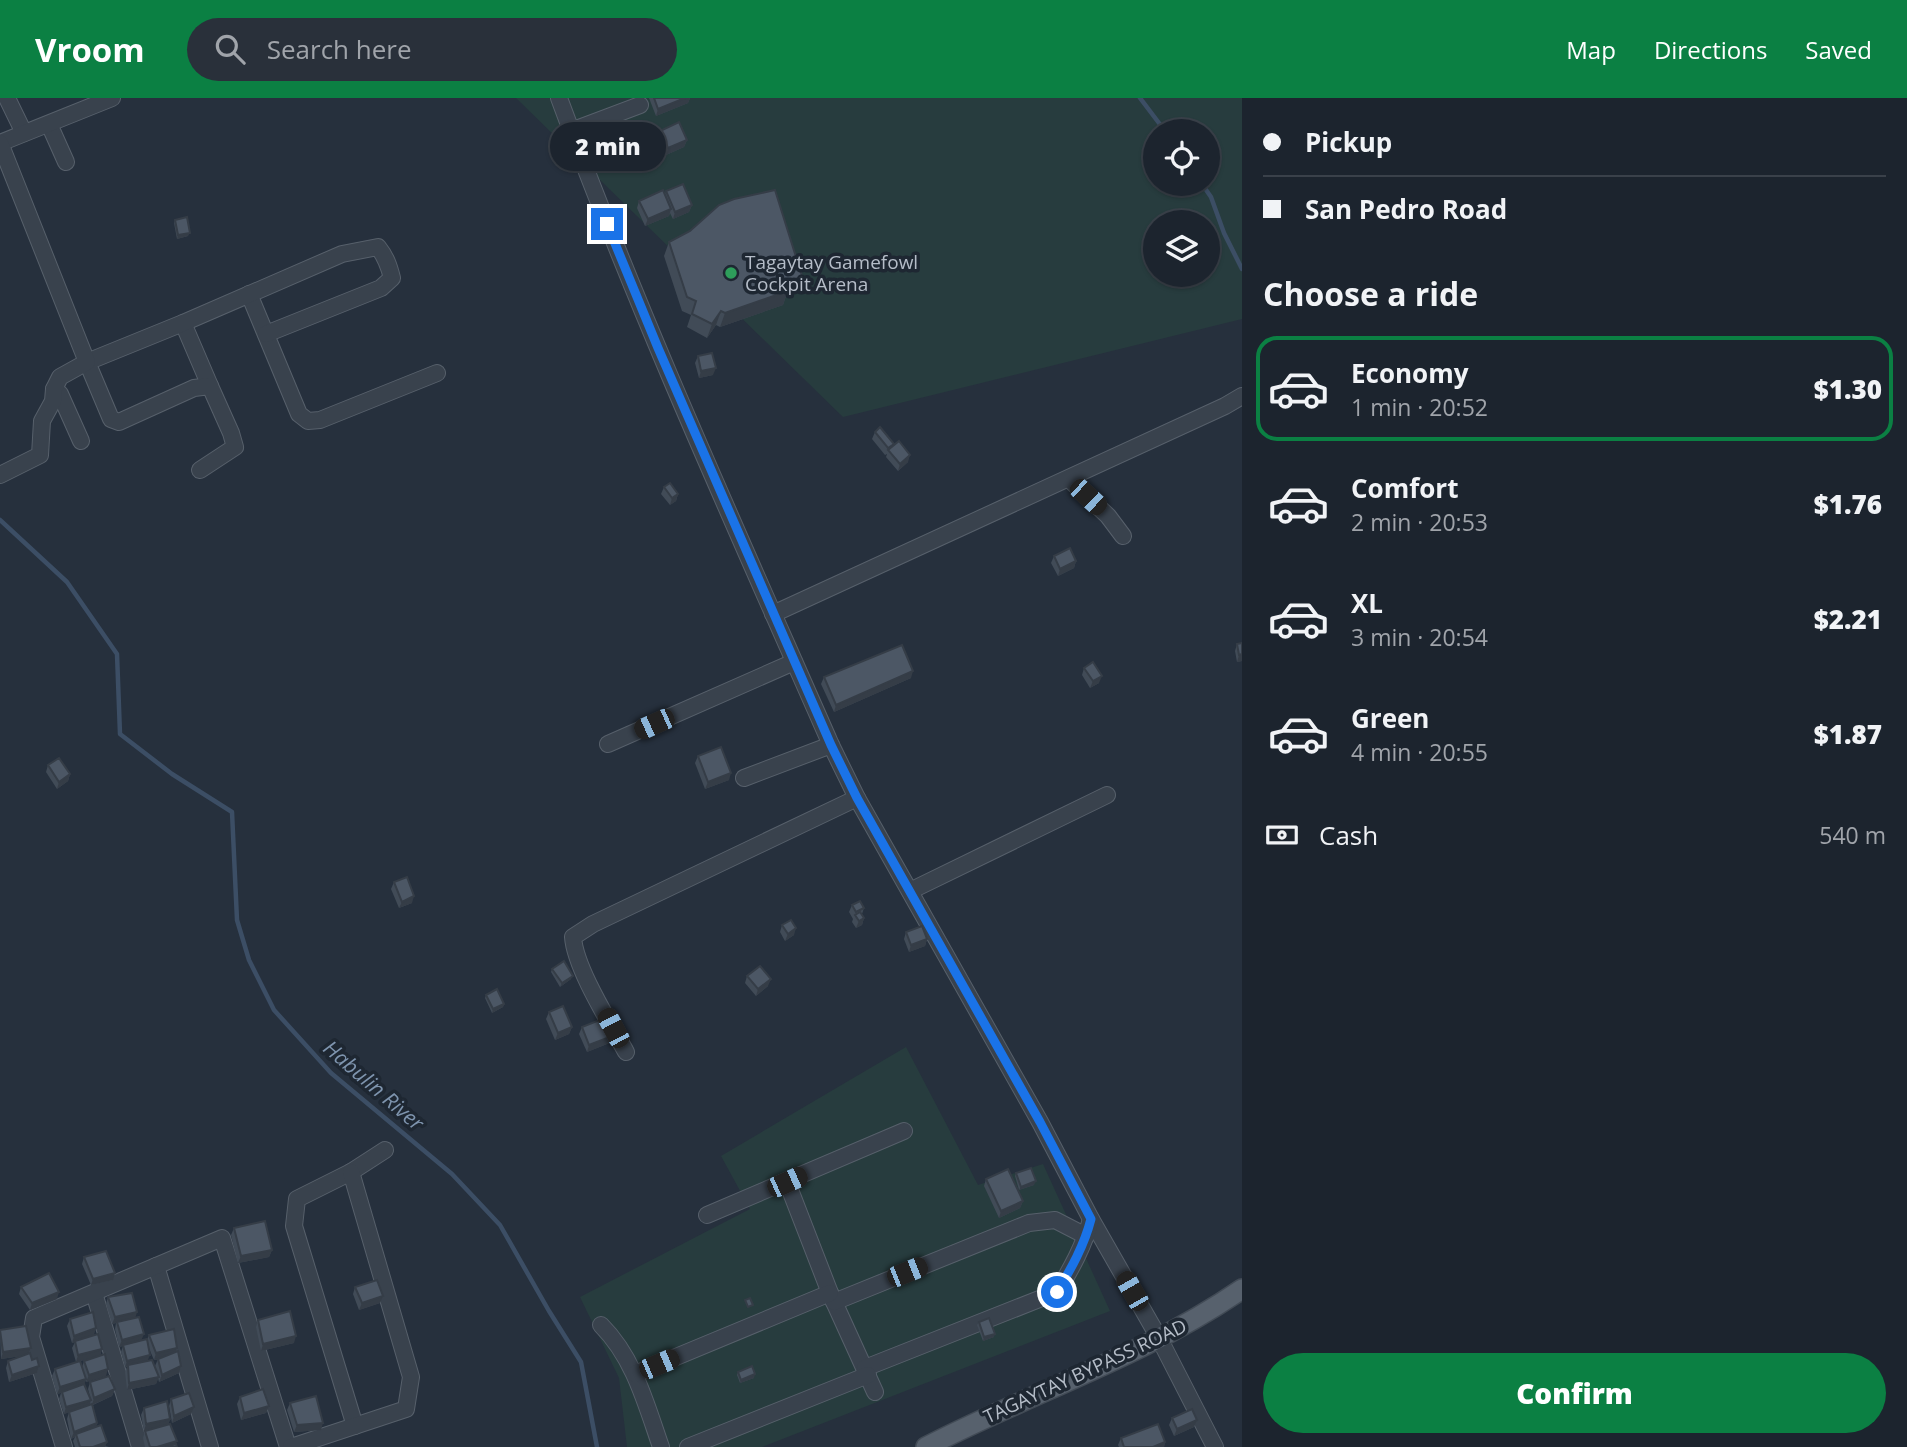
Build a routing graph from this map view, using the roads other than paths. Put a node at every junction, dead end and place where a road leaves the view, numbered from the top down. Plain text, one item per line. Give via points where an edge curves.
1 (7, 98) edge
2 (112, 98) edge
3 (559, 98) edge
4 (640, 104) dead end
5 (49, 124) junction
6 (571, 131) junction
7 (24, 133) junction
8 (0, 143) edge
9 (66, 162) dead end
10 (249, 294) junction
11 (183, 323) junction
12 (266, 334) junction
13 (87, 362) junction
14 (437, 373) dead end
15 (210, 386) junction
16 (54, 390) junction
17 (1242, 396) edge
18 (81, 441) dead end
19 (201, 470) dead end
20 (0, 475) edge
21 (1069, 479) junction
22 (1123, 536) dead end
23 (773, 614) junction
24 (794, 662) junction
25 (608, 744) dead end
26 (831, 745) junction
27 (744, 778) dead end
28 (1107, 795) dead end
29 (857, 798) junction
30 (910, 891) junction
31 (625, 1052) dead end
32 (904, 1131) dead end
33 (386, 1150) dead end
34 (351, 1172) junction
35 (787, 1182) junction
36 (707, 1215) dead end
37 (1091, 1219) junction
38 (1086, 1236) junction
39 (156, 1266) junction
40 (1242, 1289) edge
41 (94, 1293) junction
42 (832, 1297) junction
43 (601, 1325) dead end
44 (1159, 1338) junction
45 (866, 1372) junction
46 (635, 1374) junction
47 (875, 1392) dead end
48 (355, 1426) junction
49 (1208, 1445) edge
50 (64, 1447) edge
51 (140, 1447) edge
52 (210, 1447) edge
53 (289, 1447) edge
54 (661, 1447) edge
55 (688, 1447) edge
56 (926, 1447) edge

1 - 7 street
2 - 5 street
3 - 6 street
4 - 6 street
5 - 7 street
5 - 9 street
6 - 23 street
7 - 8 street
8 - 13 street
10 - 11 street
10 - 12 street
10 - 12 street via 342,254 378,247 389,266 392,278 381,288
11 - 13 street
11 - 15 street
12 - 14 street via 299,414 308,421
13 - 15 street via 111,419 119,422 194,388
13 - 16 street via 60,377
15 - 19 street via 235,447
16 - 18 street
16 - 20 street via 42,421 40,455
17 - 21 street
21 - 22 street
21 - 23 street
23 - 24 street
24 - 25 street
24 - 26 street
26 - 27 street
26 - 29 street
28 - 30 street
29 - 30 street
29 - 31 street via 573,937 588,980
30 - 37 street
32 - 35 street
33 - 34 street
34 - 48 street via 297,1199 294,1226
34 - 48 street via 411,1377 406,1409
35 - 36 street
35 - 42 street
37 - 38 street
37 - 44 street
38 - 42 street via 1055,1220 1029,1223
38 - 45 street via 1057,1292
39 - 41 street
39 - 52 street
39 - 53 street via 222,1238
40 - 44 main road, TAGAYTAY BYPASS ROAD
41 - 50 street via 34,1318 32,1337
41 - 51 street
42 - 45 street
42 - 46 street
43 - 46 street
44 - 49 street
44 - 56 main road, TAGAYTAY BYPASS ROAD
45 - 47 street
45 - 55 street
46 - 54 street
48 - 53 street

